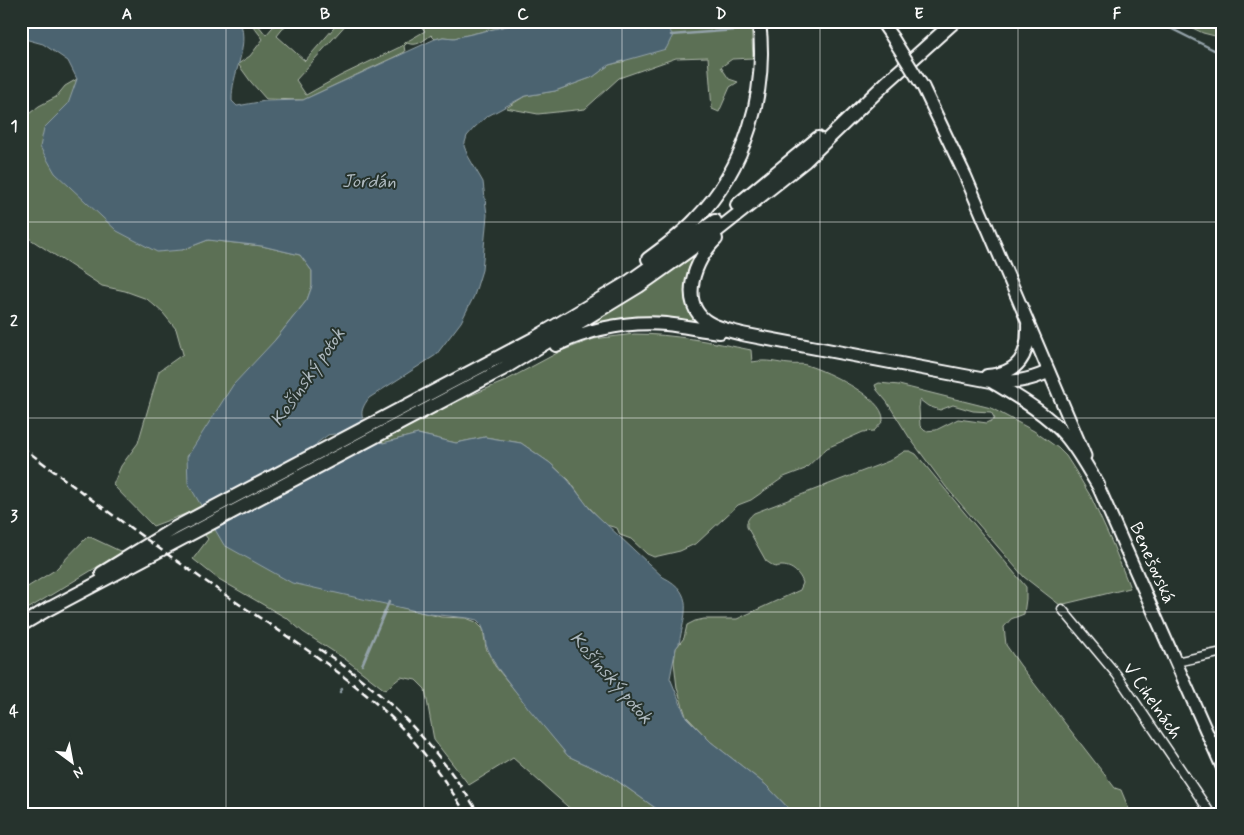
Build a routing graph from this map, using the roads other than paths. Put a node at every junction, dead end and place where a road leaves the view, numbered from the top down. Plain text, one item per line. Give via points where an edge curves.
1 (759, 21) edge
2 (881, 21) edge
3 (955, 21) edge
4 (948, 26) edge
5 (886, 83) junction
6 (769, 190) junction
7 (1028, 325) junction
8 (742, 334) junction
9 (492, 360) junction
10 (501, 370) junction
11 (1048, 372) junction
12 (972, 377) junction
13 (991, 381) junction
14 (1098, 485) junction
15 (1062, 610) dead end
16 (43, 612) junction
17 (21, 626) edge
18 (1223, 652) edge
19 (1176, 662) junction
20 (1220, 754) edge
21 (1223, 769) edge
22 (1223, 775) edge
23 (1223, 788) edge
24 (1211, 814) edge

1 - 9 main road via 762,60 749,132 734,165 712,200 683,232 646,260
2 - 7 main road, Benešovská, bridge via 923,87 965,175
3 - 4 main road
4 - 5 main road
5 - 6 main road via 805,161
5 - 9 main road via 734,207 670,254 582,311
6 - 8 main road via 708,246 698,263 692,284 693,302 703,318 710,324
6 - 10 main road via 638,286
7 - 11 main road, Benešovská
7 - 12 main road via 1029,342 1021,360 1005,372
8 - 10 main road via 666,324 615,326 568,339
8 - 12 main road
9 - 16 main road via 189,521
10 - 16 main road
11 - 13 main road via 1017,382
11 - 14 main road, Benešovská
12 - 13 main road
13 - 14 main road via 1021,398 1065,435
14 - 19 main road, Benešovská
15 - 24 street, V Cihelnách via 1117,675
16 - 17 main road
18 - 19 street
19 - 20 main road, Benešovská
20 - 21 main road, Benešovská
22 - 23 street

